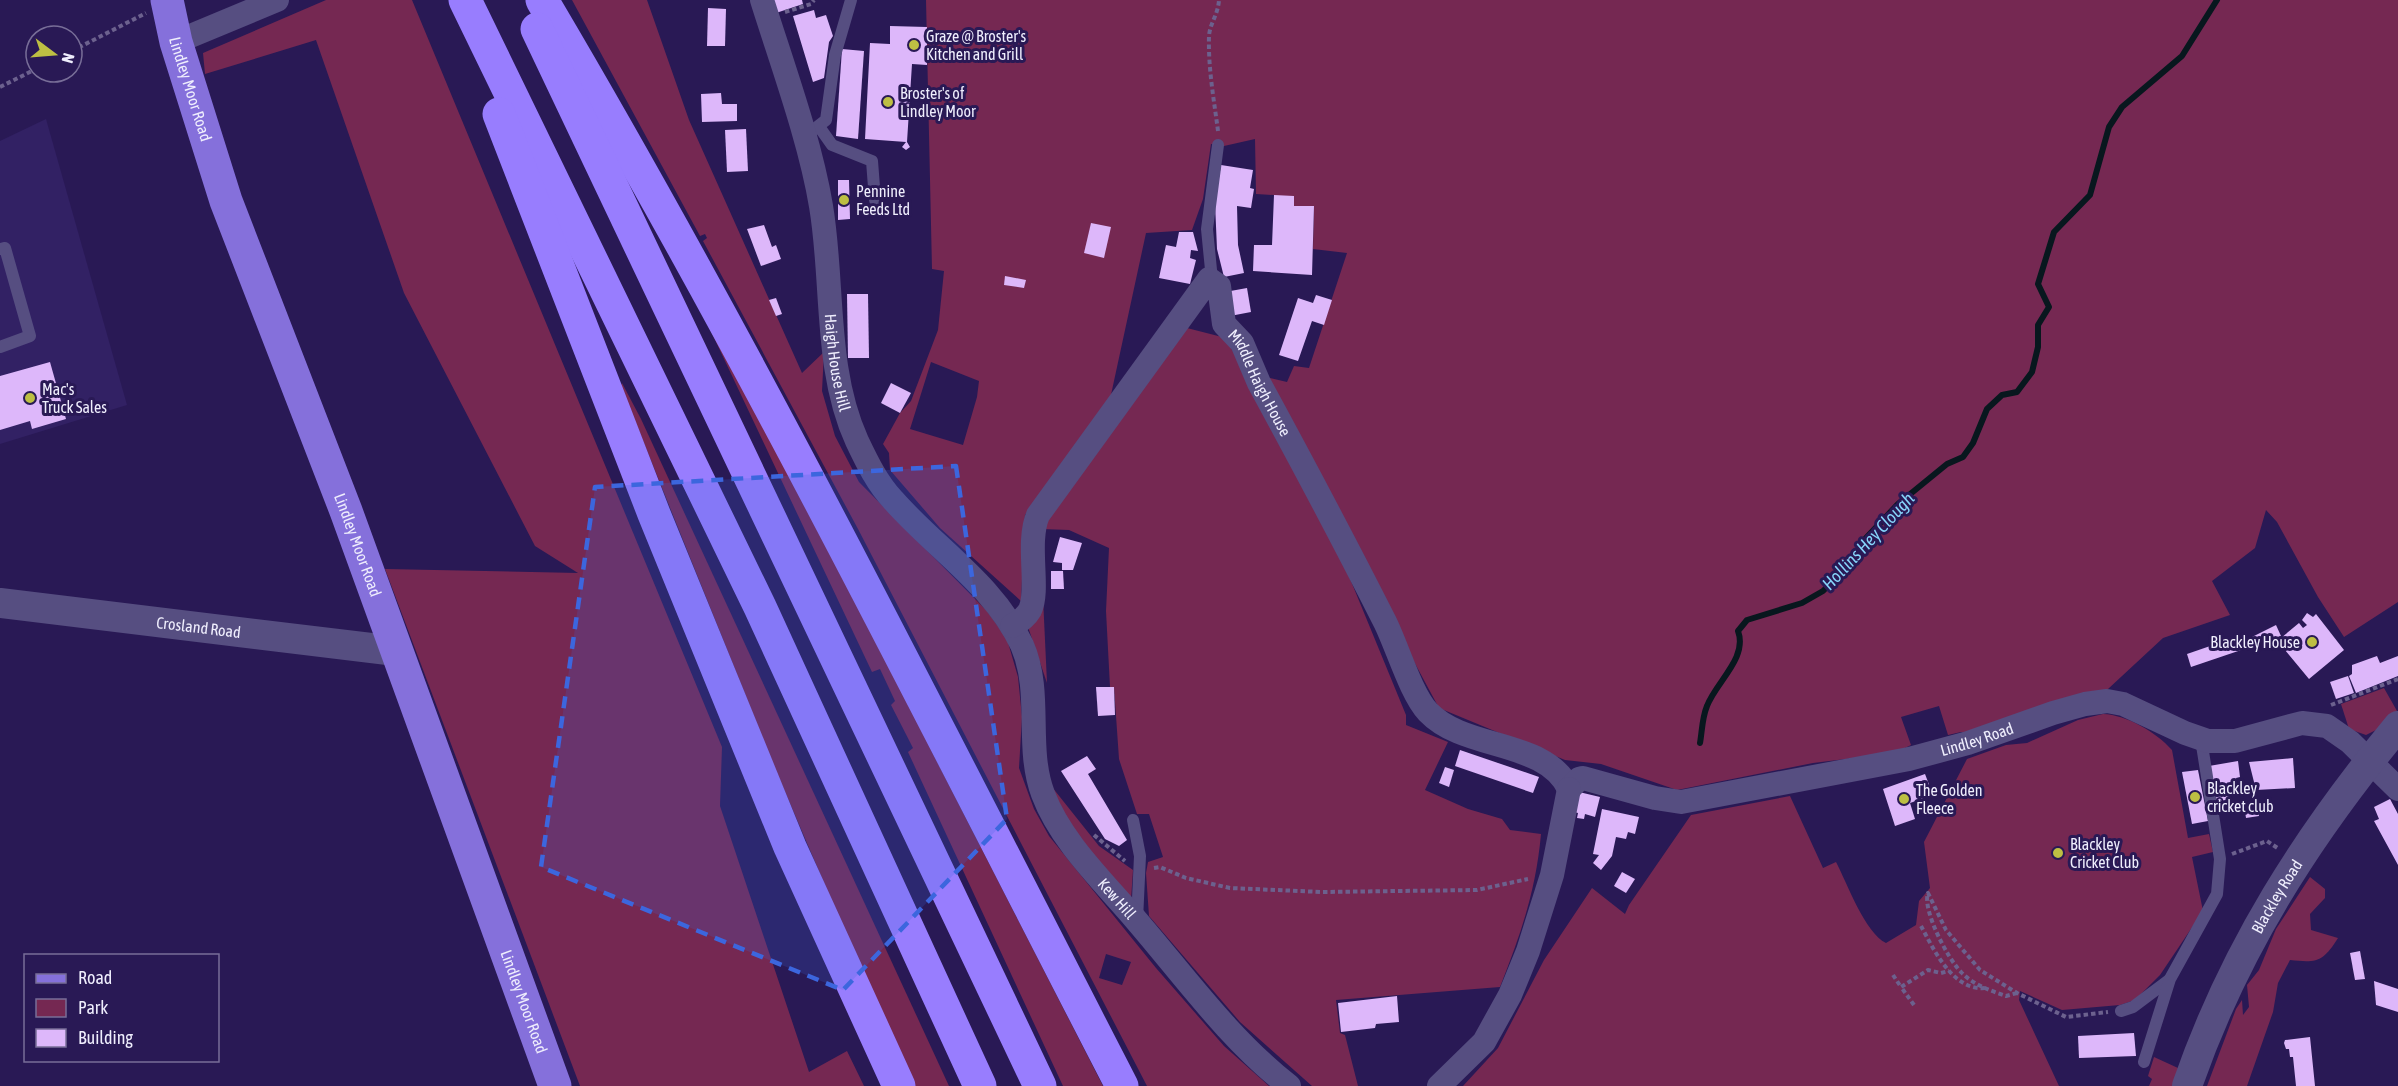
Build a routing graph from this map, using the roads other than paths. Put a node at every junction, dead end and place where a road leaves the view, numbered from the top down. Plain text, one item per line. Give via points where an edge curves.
1 (277, 0) edge
2 (455, 0) edge
3 (465, 0) edge
4 (523, 0) edge
5 (542, 0) edge
6 (852, 0) edge
7 (168, 1) edge
8 (765, 9) edge
9 (176, 42) junction
10 (812, 133) junction
11 (1218, 145) road end
12 (875, 200) dead end
13 (0, 249) edge
14 (1212, 280) junction
15 (0, 347) edge
16 (0, 603) edge
17 (1012, 626) junction
18 (396, 651) junction
19 (1030, 669) joint
20 (2398, 726) edge
21 (2201, 739) junction
22 (2369, 761) junction
23 (1569, 789) junction
24 (2398, 789) edge
25 (1133, 820) dead end
26 (1137, 921) junction
27 (2170, 979) junction
28 (2121, 1011) road end
29 (2144, 1062) dead end
30 (555, 1086) edge
31 (899, 1086) edge
32 (980, 1086) edge
33 (1040, 1086) edge
34 (1122, 1086) edge
35 (1289, 1086) edge
36 (1439, 1086) edge
37 (2187, 1086) edge

1 - 9 street
2 - 31 highway via 654,514 790,847
3 - 32 highway via 760,607
4 - 33 highway
5 - 34 highway via 597,93 773,417
6 - 10 lane via 836,48 829,110
7 - 9 main road, Lindley Moor Road
8 - 10 street, Haigh House Hill
9 - 18 main road, Lindley Moor Road via 226,201
10 - 12 lane via 872,161
10 - 17 street, Haigh House Hill via 828,254 839,388 853,432 870,468 893,500 987,592
11 - 14 lane via 1207,229
13 - 15 lane via 5,248 30,336
14 - 17 street via 1209,279 1038,515 1033,528 1032,602 1025,617
14 - 23 street, Middle Haigh House via 1218,286 1224,324 1242,343 1259,383 1383,619 1422,704 1449,727 1546,763 1562,775
16 - 18 street, Crosland Road
17 - 19 street, Haigh House Hill
18 - 30 main road, Lindley Moor Road
19 - 26 street, Kew Hill via 1035,712 1034,759 1042,792 1064,833
20 - 22 street, Blackley Road
21 - 22 street, Lindley Road via 2235,741 2302,723 2319,723 2333,729
21 - 23 street, Lindley Road via 2123,704 2107,701 2053,713 1917,757 1737,793 1672,801 1583,778
21 - 27 lane via 2220,859 2217,894
22 - 24 street, Lindley Road
22 - 37 street, Blackley Road via 2292,868 2256,927 2212,1017
23 - 36 street via 1552,875 1528,951 1498,1019 1473,1055
25 - 26 lane via 1140,869
26 - 35 street, Kew Hill via 1218,1019 1256,1059
27 - 28 lane via 2145,999
27 - 29 lane

